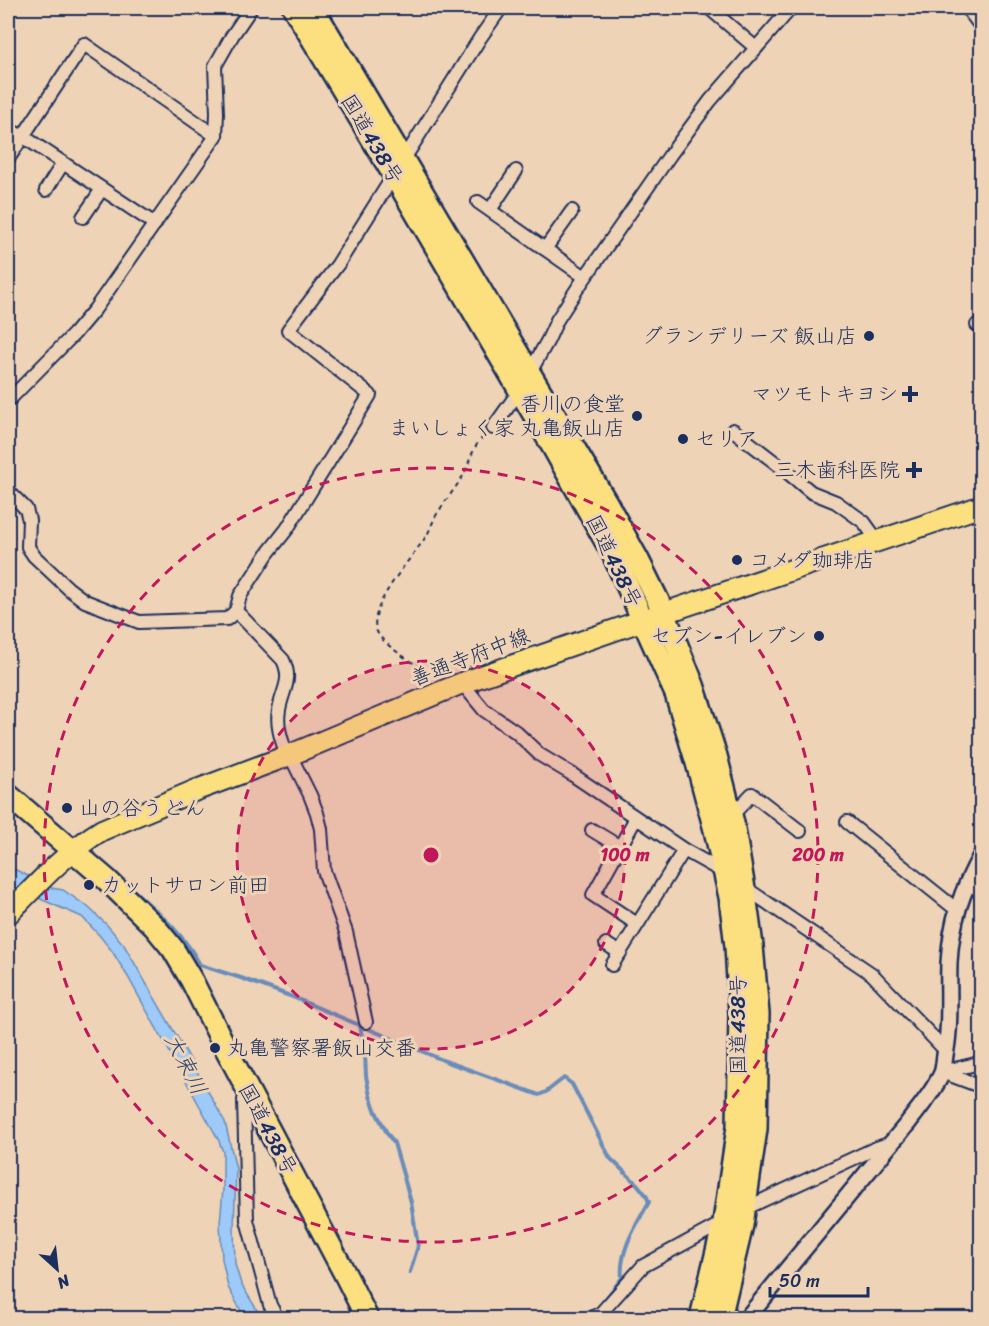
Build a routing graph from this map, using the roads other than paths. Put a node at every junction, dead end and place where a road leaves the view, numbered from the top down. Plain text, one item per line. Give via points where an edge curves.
1 (251, 8) edge
2 (294, 8) edge
3 (314, 8) edge
4 (501, 8) edge
5 (709, 8) edge
6 (791, 8) edge
7 (968, 8) edge
8 (981, 28) edge
9 (756, 48) junction
10 (8, 129) edge
11 (216, 136) junction
12 (22, 137) junction
13 (8, 159) edge
14 (63, 163) junction
15 (399, 168) junction
16 (516, 171) dead end
17 (102, 189) junction
18 (46, 190) dead end
19 (478, 202) dead end
20 (490, 210) junction
21 (572, 211) dead end
22 (83, 217) dead end
23 (155, 224) junction
24 (545, 249) junction
25 (585, 277) junction
26 (524, 382) junction
27 (8, 401) edge
28 (493, 428) road end
29 (733, 430) dead end
30 (8, 491) edge
31 (981, 506) edge
32 (877, 540) junction
33 (236, 611) junction
34 (664, 613) junction
35 (643, 620) junction
36 (458, 685) junction
37 (289, 756) junction
38 (8, 795) edge
39 (731, 816) junction
40 (636, 818) junction
41 (847, 822) dead end
42 (592, 830) dead end
43 (800, 831) dead end
44 (620, 847) junction
45 (684, 850) junction
46 (74, 851) junction
47 (981, 854) edge
48 (725, 873) junction
49 (969, 877) junction
50 (744, 886) junction
51 (981, 895) edge
52 (957, 910) junction
53 (8, 914) edge
54 (637, 924) junction
55 (606, 944) dead end
56 (620, 953) junction
57 (612, 965) dead end
58 (366, 1022) dead end
59 (946, 1051) junction
60 (981, 1059) edge
61 (942, 1072) junction
62 (981, 1086) edge
63 (249, 1091) junction
64 (891, 1143) junction
65 (744, 1209) junction
66 (724, 1222) junction
67 (277, 1318) edge
68 (367, 1318) edge
69 (589, 1318) edge
70 (707, 1318) edge
71 (747, 1318) edge

1 - 11 street via 215,66
2 - 15 highway, 国道438号
3 - 15 highway, 国道438号
4 - 15 street
5 - 9 street
6 - 9 street
7 - 8 street
9 - 25 street via 703,110
10 - 12 street
11 - 12 street via 84,44
11 - 23 street
12 - 13 street
12 - 14 street
14 - 17 street
14 - 18 street
15 - 26 highway, 国道438号
15 - 33 street via 338,264 288,330 370,395 287,529 240,596
16 - 20 street
17 - 22 street
17 - 23 street
19 - 20 street
20 - 24 street
21 - 24 street
23 - 27 street via 95,309
24 - 25 street
25 - 26 street
26 - 28 street
26 - 34 highway, 国道438号 via 606,502
26 - 35 highway, 国道438号
29 - 32 street via 811,492 836,502 864,522
30 - 33 street via 26,509 28,547 34,556 85,601 139,622 227,619
31 - 32 main road, 善通寺府中線
32 - 34 main road, 善通寺府中線
33 - 37 street via 288,670 278,723
34 - 35 main road, 善通寺府中線
34 - 39 highway, 国道438号 via 693,684
35 - 36 main road, 善通寺府中線
35 - 48 highway, 国道438号 via 676,694 698,763
36 - 37 main road, 善通寺府中線
36 - 40 street via 540,755
37 - 46 main road, 善通寺府中線 via 102,830
37 - 58 street via 317,813 324,871 346,932
38 - 46 highway, 国道438号
39 - 43 street via 752,794
39 - 50 highway, 国道438号
40 - 44 street
40 - 45 street
41 - 52 street
42 - 44 street
44 - 54 street via 593,895
45 - 48 street
45 - 54 street
46 - 53 main road, 善通寺府中線
46 - 63 highway, 国道438号 via 173,949
47 - 49 street
48 - 50 street
48 - 66 highway, 国道438号 via 736,946 740,1014 738,1127
49 - 51 street
49 - 52 street
50 - 59 street via 872,974
50 - 65 highway, 国道438号 via 758,1014 756,1129
52 - 59 street via 949,962
54 - 56 street
55 - 56 street
56 - 57 street
59 - 61 street
60 - 61 street via 976,1064
61 - 62 street
61 - 64 street
63 - 67 street via 244,1100 247,1221
63 - 68 highway, 国道438号
64 - 65 street
64 - 71 street
65 - 70 highway, 国道438号 via 742,1225
66 - 69 street via 644,1266 600,1314
66 - 70 highway, 国道438号

